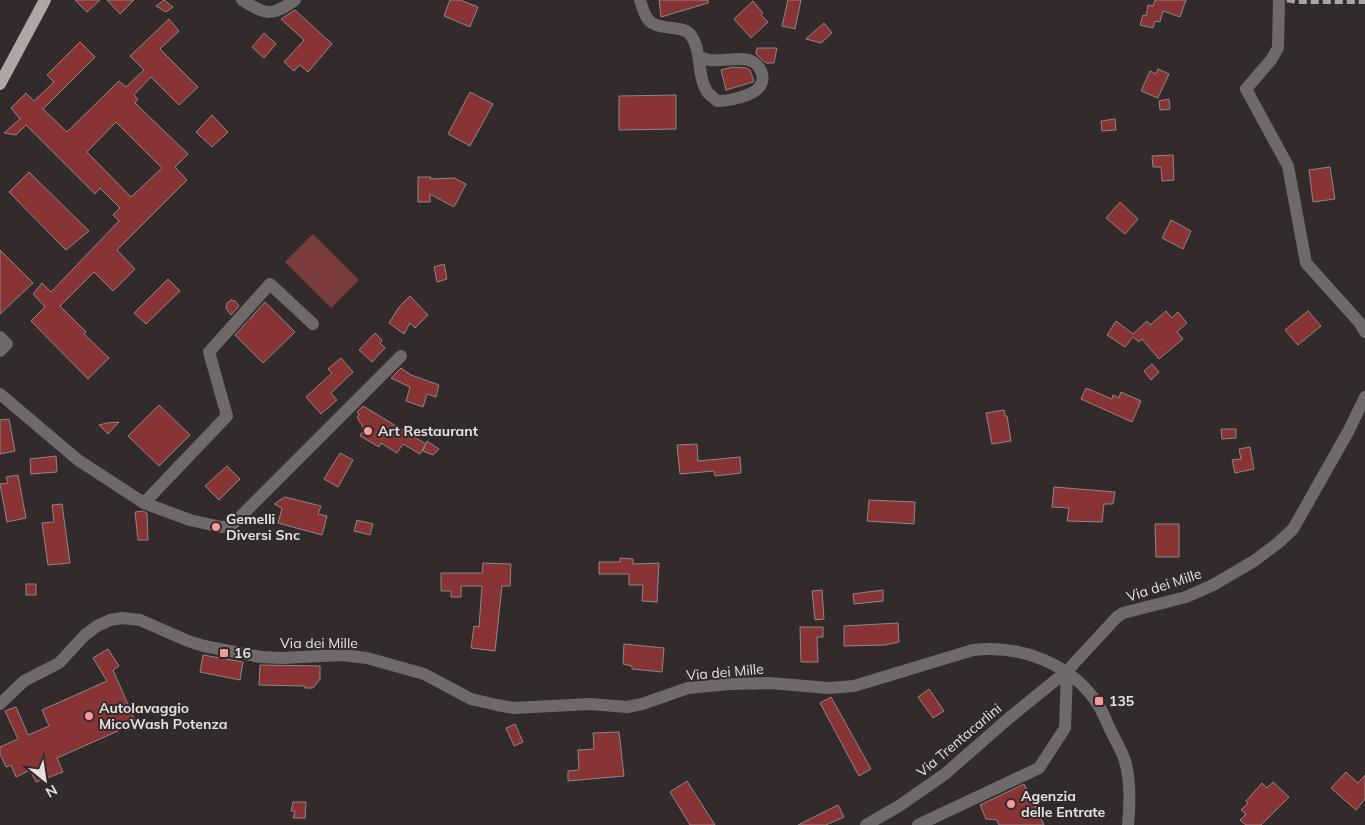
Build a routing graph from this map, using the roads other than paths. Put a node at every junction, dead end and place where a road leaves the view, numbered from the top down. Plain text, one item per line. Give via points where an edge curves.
1 (45, 0) edge
2 (242, 0) edge
3 (294, 0) edge
4 (640, 0) edge
5 (1279, 0) edge
6 (698, 55) junction
7 (0, 84) edge
8 (313, 324) dead end
9 (1365, 332) edge
10 (0, 337) edge
11 (0, 351) edge
12 (401, 356) dead end
13 (0, 394) edge
14 (1365, 397) edge
15 (144, 503) junction
16 (1067, 671) junction
17 (0, 704) edge
18 (866, 825) edge
19 (918, 825) edge
20 (1128, 825) edge

1 - 7 main road
2 - 3 street via 270,14
4 - 6 street via 651,22 690,35
5 - 9 street via 1278,48 1246,89 1288,166 1306,263
6 - 6 street via 700,73 708,92 717,100 732,100 761,86 763,76 760,68 750,60 712,60
8 - 15 street via 270,284 209,352 227,416
10 - 11 street via 7,344
12 - 15 street via 231,526 190,520
13 - 15 street via 78,460
14 - 16 street, Via dei Mille via 1288,534 1254,561 1213,585 1186,597 1123,613
16 - 17 street, Via dei Mille via 1044,659 987,648 854,686 730,684 688,688 627,707 590,704 514,708 471,698 424,674 367,658 342,655 261,657 188,642 140,620 122,618 98,626 58,663 24,682
16 - 18 street, Via Trentacarlini via 933,784
16 - 19 street via 1065,728 1039,768
16 - 20 street via 1099,705 1125,760 1130,802

